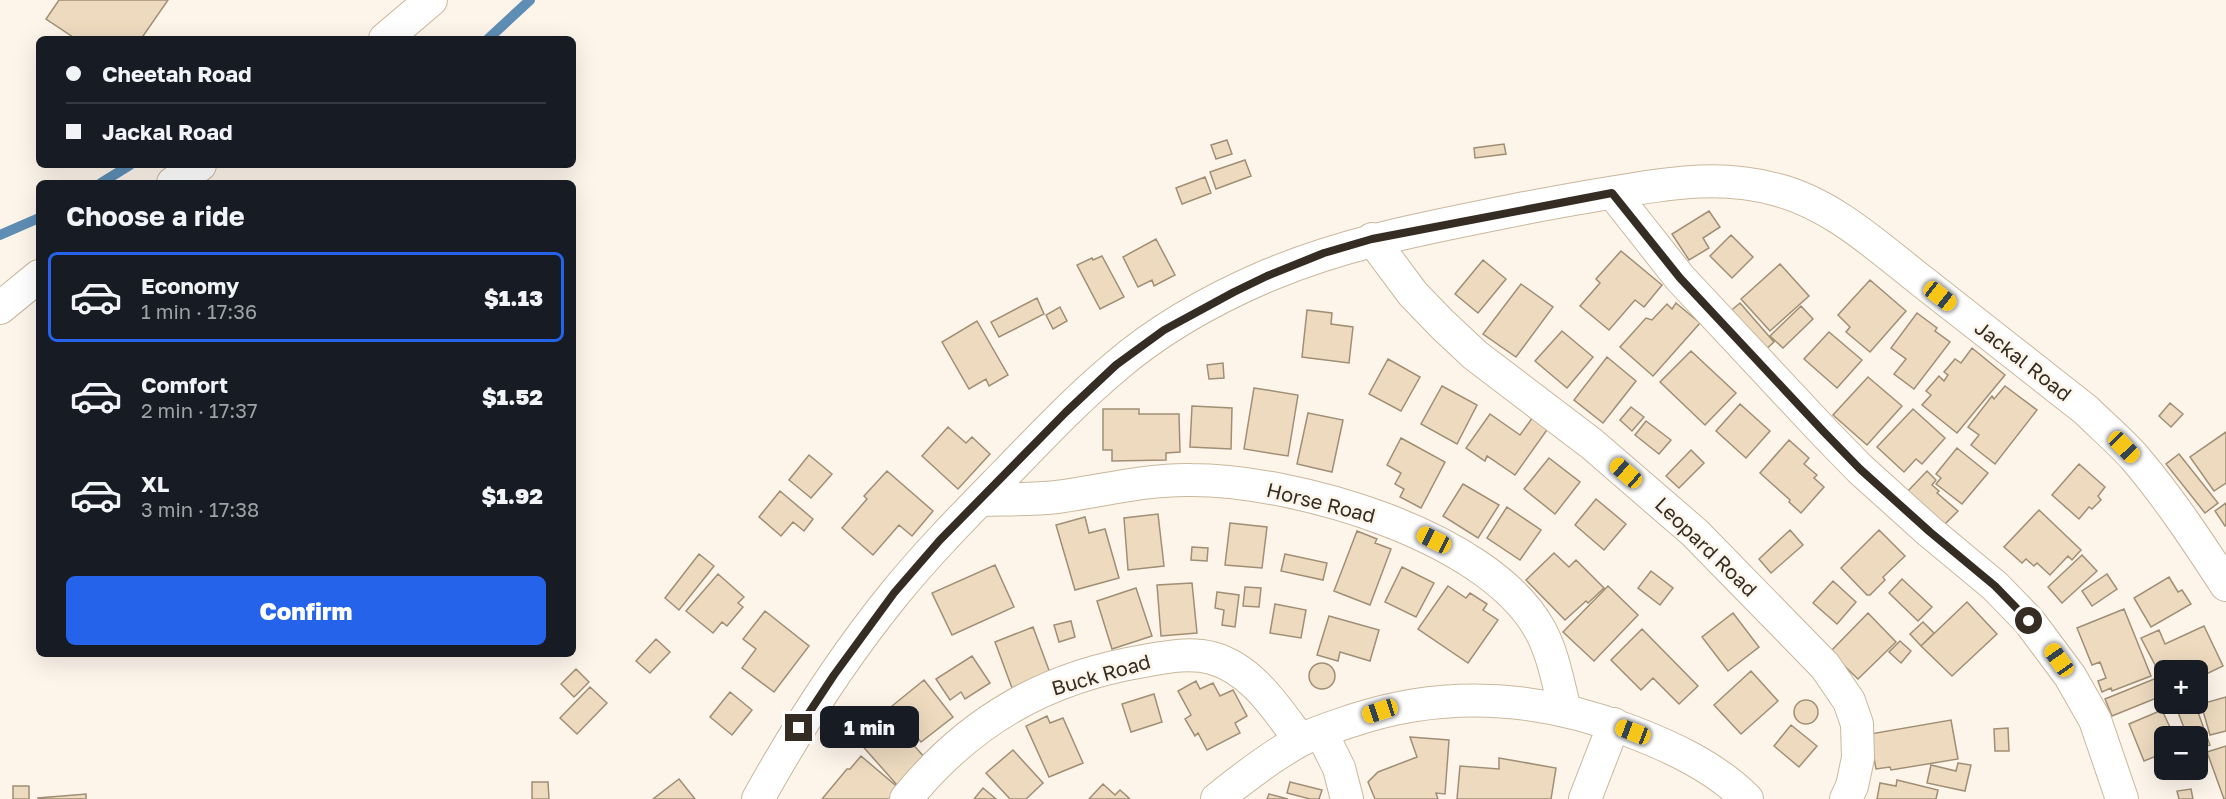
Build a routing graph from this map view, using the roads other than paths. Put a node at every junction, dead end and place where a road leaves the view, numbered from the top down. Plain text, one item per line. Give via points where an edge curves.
1 (431, 0) edge
2 (389, 36) edge
3 (196, 168) edge
4 (178, 180) edge
5 (1612, 193) junction
6 (1372, 239) junction
7 (36, 278) edge
8 (0, 308) edge
9 (980, 500) junction
10 (2226, 585) edge
11 (1565, 710) junction
12 (1614, 724) junction
13 (1311, 736) junction
14 (758, 799) edge
15 (906, 799) edge
16 (1217, 799) edge
17 (1347, 799) edge
18 (1585, 799) edge
19 (1748, 799) edge
20 (1846, 799) edge
21 (2122, 799) edge

1 - 2 street
3 - 4 street
5 - 6 street, Jackal Road
5 - 10 street, Jackal Road via 1685,181 1730,181 1803,198 1848,224 2099,422 2168,501
5 - 21 street via 1680,278 1860,469 1995,586 2029,621 2070,676 2095,720
6 - 9 street, Jackal Road via 1267,276 1164,330 1116,365
6 - 20 street, Leopard Road via 1413,294 1442,324 1475,355 1592,444 1695,533 1825,666 1849,701 1857,724 1858,758
7 - 8 street
9 - 11 street, Horse Road via 1054,497 1147,482 1192,480 1278,490 1380,517 1451,548 1519,601 1540,628
9 - 14 street, Jackal Road via 894,593 840,666
11 - 12 street
11 - 13 street via 1468,698 1380,711
12 - 18 street
12 - 19 street via 1671,746
13 - 15 street, Buck Road via 1237,670 1212,658 1157,658 1124,664 1024,699 956,745
13 - 16 street via 1269,760
13 - 17 street, Buck Road via 1339,768

